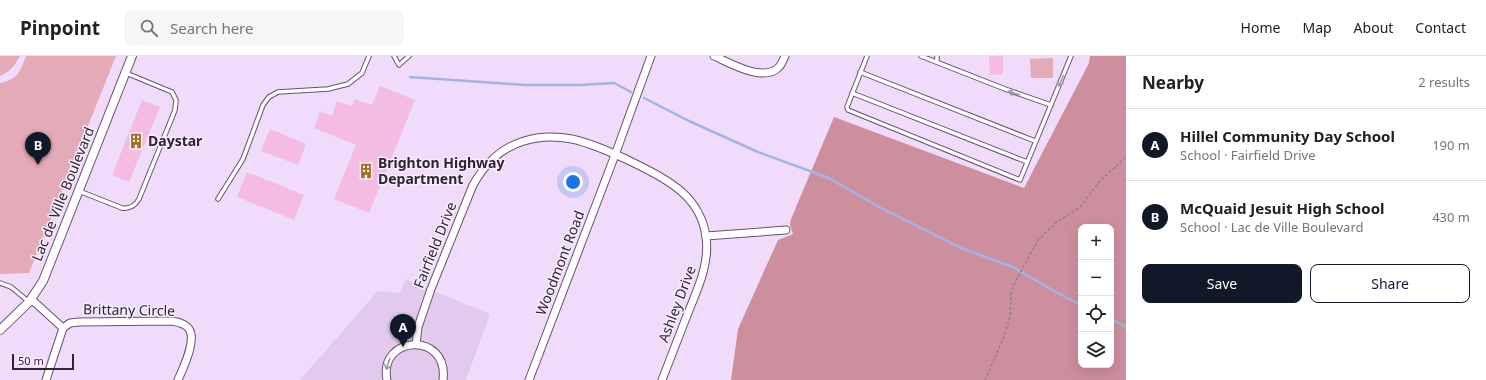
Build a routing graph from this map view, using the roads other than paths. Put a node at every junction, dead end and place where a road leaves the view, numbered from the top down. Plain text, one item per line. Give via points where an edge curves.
1 (132, 56) edge
2 (369, 56) edge
3 (394, 56) edge
4 (409, 56) edge
5 (651, 56) edge
6 (714, 56) edge
7 (785, 56) edge
8 (867, 56) edge
9 (921, 56) edge
10 (937, 56) edge
11 (1070, 57) edge
12 (937, 62) junction
13 (860, 72) junction
14 (125, 73) junction
15 (852, 93) junction
16 (1051, 105) junction
17 (1035, 141) junction
18 (615, 155) junction
19 (1027, 162) junction
20 (79, 191) junction
21 (218, 199) dead end
22 (786, 230) dead end
23 (706, 236) junction
24 (0, 283) edge
25 (30, 300) junction
26 (63, 328) junction
27 (0, 330) edge
28 (416, 344) junction
29 (46, 380) edge
30 (178, 380) edge
31 (387, 380) edge
32 (443, 380) edge
33 (529, 380) edge
34 (662, 380) edge

1 - 14 street, Lac de Ville Boulevard
2 - 21 lane via 362,73 348,84 328,89 278,92 269,97 263,105 242,159
3 - 4 lane via 399,65
5 - 18 street
6 - 7 street via 752,72 766,74 779,68
8 - 13 lane
9 - 12 lane
10 - 12 lane
11 -> 16 lane
16 -> 12 lane
13 - 15 lane
13 - 17 lane
14 - 20 street, Lac de Ville Boulevard
14 - 20 lane via 172,92 176,100 175,110 135,205 119,207
15 - 19 lane
15 - 19 lane via 848,110 991,169 1020,180
16 - 17 lane
17 - 19 lane
18 - 23 street, Ashley Drive via 664,179 683,193 701,218
18 - 28 street, Fairfield Drive via 572,139 550,137 512,145 494,157 473,185 423,312
18 - 33 street, Woodmont Road
20 - 25 street, Lac de Ville Boulevard via 43,281
22 - 23 street
23 - 34 street, Ashley Drive via 707,253 704,269
24 - 25 lane
25 - 26 street
25 - 27 street, Lac de Ville Boulevard
26 - 29 street
26 - 30 street, Brittany Circle via 70,323 78,322 180,323 189,328 192,338
28 -> 31 street via 398,349 392,356 387,364
28 - 32 street via 433,350 439,356 444,372

